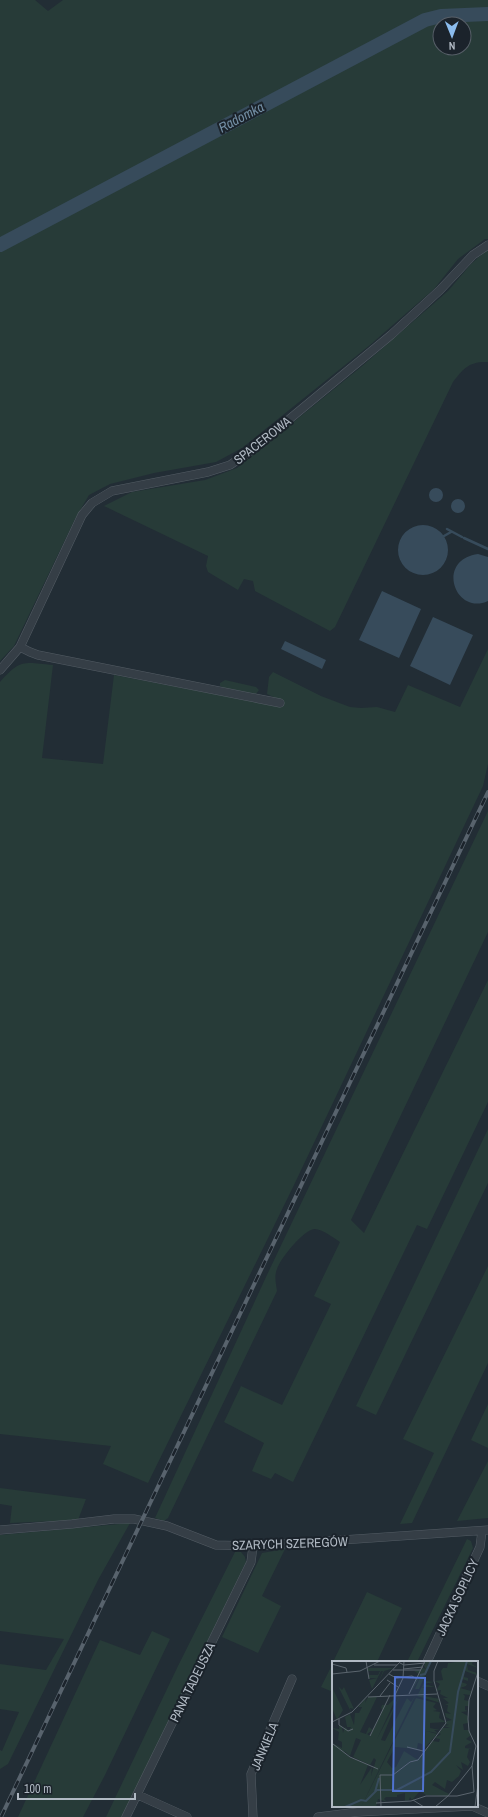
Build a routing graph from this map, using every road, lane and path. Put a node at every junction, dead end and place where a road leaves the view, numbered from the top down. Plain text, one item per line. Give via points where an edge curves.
1 (488, 246) edge
2 (20, 647) junction
3 (0, 670) edge
4 (280, 703) dead end
5 (0, 1530) edge
6 (485, 1530) edge
7 (253, 1546) junction
8 (429, 1661) edge
9 (292, 1679) dead end
10 (478, 1681) edge
11 (488, 1686) edge
12 (138, 1795) junction
13 (453, 1807) edge
14 (474, 1807) edge
15 (359, 1812) edge
16 (488, 1813) edge
17 (126, 1817) edge
18 (187, 1817) edge
19 (253, 1817) edge
20 (318, 1817) edge

1 - 2 street, SPACEROWA via 473,255 392,335 252,450 230,465 208,472 112,491 92,503 82,515
2 - 3 street, SPACEROWA
2 - 4 street via 38,655
5 - 7 street, SZARYCH SZEREGÓW via 134,1519 167,1526 216,1545
6 - 7 street, SZARYCH SZEREGÓW
6 - 8 street, JACKA SOPLICY via 480,1547
7 - 12 street, PANA TADEUSZA via 251,1562
9 - 19 street, JANKIELA via 251,1774
10 - 11 street
12 - 17 street, PANA TADEUSZA
12 - 18 street
13 - 15 street
14 - 16 street
15 - 20 street

